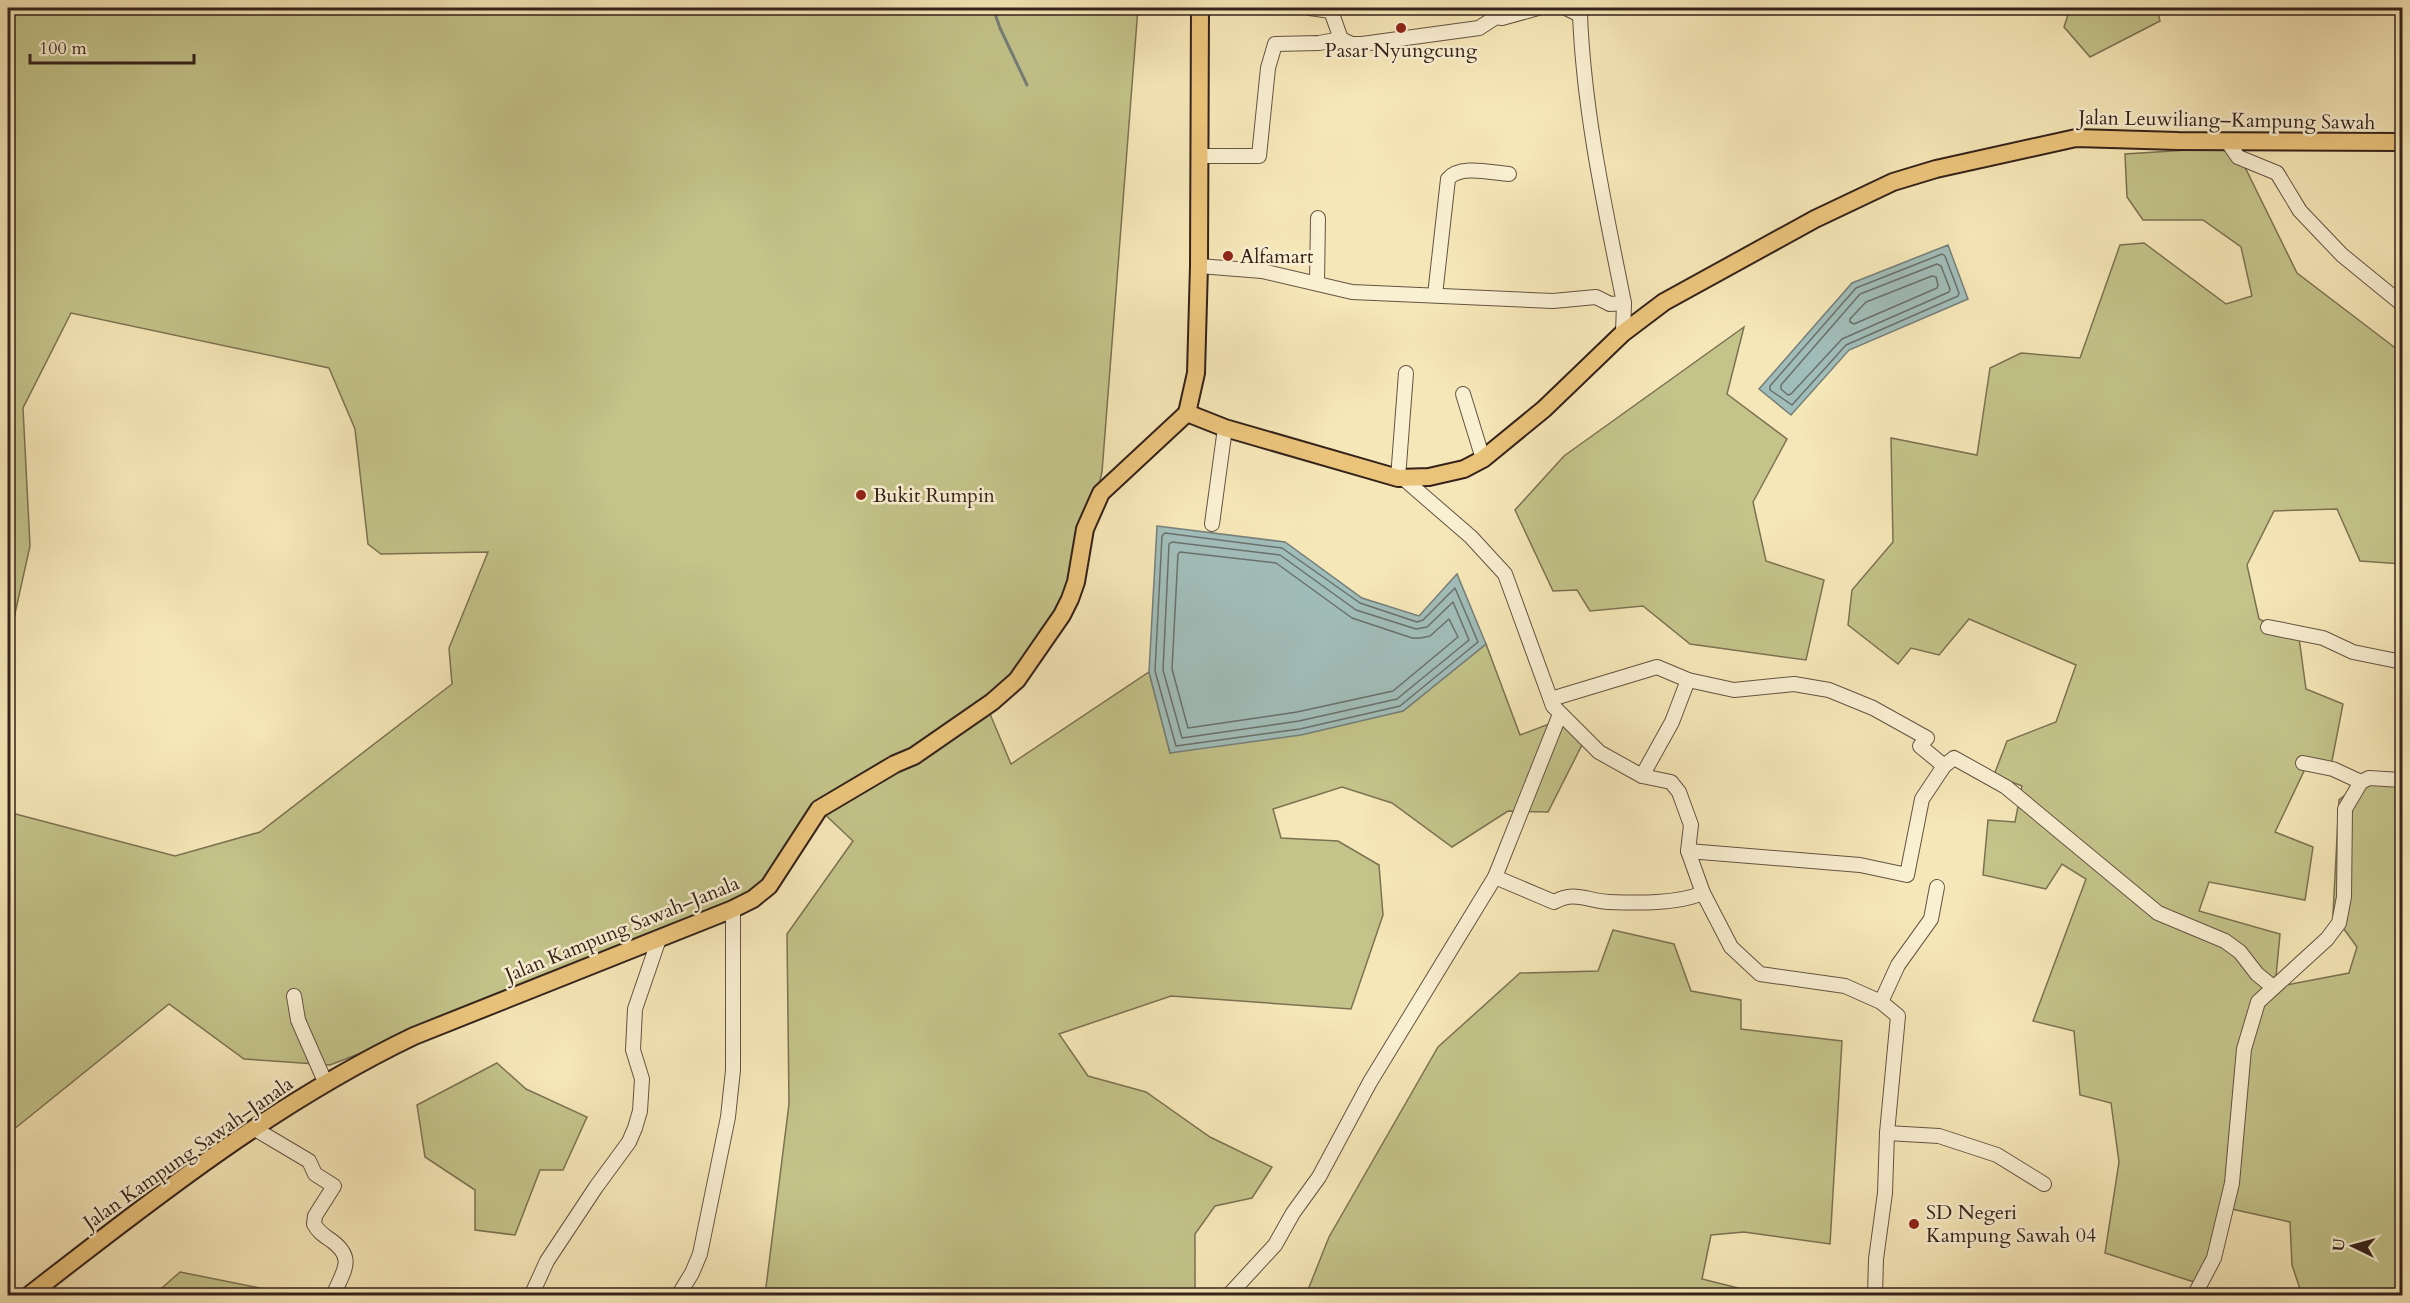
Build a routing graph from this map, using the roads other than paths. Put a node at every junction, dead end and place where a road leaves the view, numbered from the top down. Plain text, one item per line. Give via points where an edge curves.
1 (1200, 8) edge
2 (1310, 8) edge
3 (1538, 8) edge
4 (1566, 8) edge
5 (1495, 12) edge
6 (1341, 39) junction
7 (2227, 141) junction
8 (2403, 142) edge
9 (1199, 156) junction
10 (1509, 174) dead end
11 (1318, 218) dead end
12 (1199, 266) junction
13 (1317, 283) junction
14 (1434, 295) junction
15 (1624, 303) junction
16 (2403, 304) edge
17 (1623, 333) junction
18 (1406, 374) dead end
19 (1463, 394) dead end
20 (1187, 413) junction
21 (1225, 428) junction
22 (1483, 459) junction
23 (1401, 478) junction
24 (1212, 524) dead end
25 (2268, 627) dead end
26 (2403, 662) edge
27 (1688, 680) junction
28 (1551, 699) junction
29 (1560, 714) junction
30 (2303, 763) dead end
31 (1944, 766) junction
32 (1642, 776) junction
33 (2403, 780) edge
34 (2361, 782) junction
35 (1688, 851) junction
36 (1495, 876) junction
37 (1937, 887) dead end
38 (1703, 893) junction
39 (733, 909) junction
40 (659, 939) junction
41 (2273, 987) junction
42 (294, 996) dead end
43 (1881, 1002) junction
44 (326, 1084) junction
45 (255, 1128) junction
46 (1887, 1132) junction
47 (2044, 1184) dead end
48 (28, 1296) edge
49 (333, 1296) edge
50 (531, 1296) edge
51 (678, 1296) edge
52 (1228, 1296) edge
53 (1875, 1296) edge
54 (2194, 1296) edge

1 - 9 main road
2 - 6 street via 1331,11
3 - 5 street via 1502,18
4 - 15 street via 1580,15 1588,116
5 - 6 street via 1479,28 1362,44
6 - 9 street via 1275,44 1268,68 1259,156
7 - 8 main road, Jalan Leuwiliang–Kampung Sawah
7 - 16 street via 2238,157 2277,173 2300,211 2335,248
7 - 17 main road, Jalan Leuwiliang–Kampung Sawah via 2076,138 1893,182 1815,219 1674,297
9 - 12 main road
10 - 14 street via 1461,171 1448,179
11 - 13 street
12 - 13 street via 1262,271
12 - 20 main road via 1196,374
13 - 14 street via 1352,291
14 - 15 street via 1553,301 1596,297 1610,304
15 - 17 street
17 - 22 main road, Jalan Leuwiliang–Kampung Sawah via 1544,409
18 - 23 street
19 - 22 street
20 - 21 main road, Jalan Leuwiliang–Kampung Sawah
20 - 39 main road, Jalan Kampung Sawah–Janala via 1101,493 1085,529 1070,599 1017,680 914,756 819,809 768,886
21 - 23 main road, Jalan Leuwiliang–Kampung Sawah
21 - 24 street
22 - 23 main road, Jalan Leuwiliang–Kampung Sawah via 1464,469 1430,477
23 - 28 street via 1471,537 1505,574
25 - 26 street via 2323,638 2353,652
27 - 28 street via 1657,667
27 - 31 street via 1734,690 1794,684 1829,690 1873,708 1927,738 1920,746
27 - 32 street via 1672,722
28 - 29 street
29 - 32 street via 1599,753
29 - 36 street
30 - 34 street via 2333,769
31 - 35 street via 1922,799 1907,875 1860,865
31 - 41 street via 1954,758 2006,787 2158,913 2225,941
32 - 35 street via 1671,782 1679,792 1691,825
33 - 34 street via 2369,778
34 - 41 street via 2345,809 2344,897 2339,923 2327,939
35 - 38 street
36 - 38 street via 1554,902 1566,895 1608,902 1687,900
36 - 52 street via 1370,1082 1319,1177 1275,1245
37 - 43 street via 1931,919 1898,965
38 - 43 street via 1731,946 1760,974 1845,986
39 - 40 main road, Jalan Kampung Sawah–Janala
39 - 51 street via 733,1070 728,1116 700,1254
40 - 44 main road, Jalan Kampung Sawah–Janala via 414,1036
40 - 50 street via 635,1009 633,1050 642,1079 635,1128 547,1261
41 - 54 street via 2258,1002 2244,1049 2232,1183 2214,1258
42 - 44 street via 298,1020
43 - 46 street via 1898,1016
44 - 45 main road, Jalan Kampung Sawah–Janala
45 - 48 main road, Jalan Kampung Sawah–Janala via 124,1221
45 - 49 street via 309,1161 315,1174 334,1186 314,1224 346,1254
46 - 47 street via 1939,1136 1997,1155
46 - 53 street

